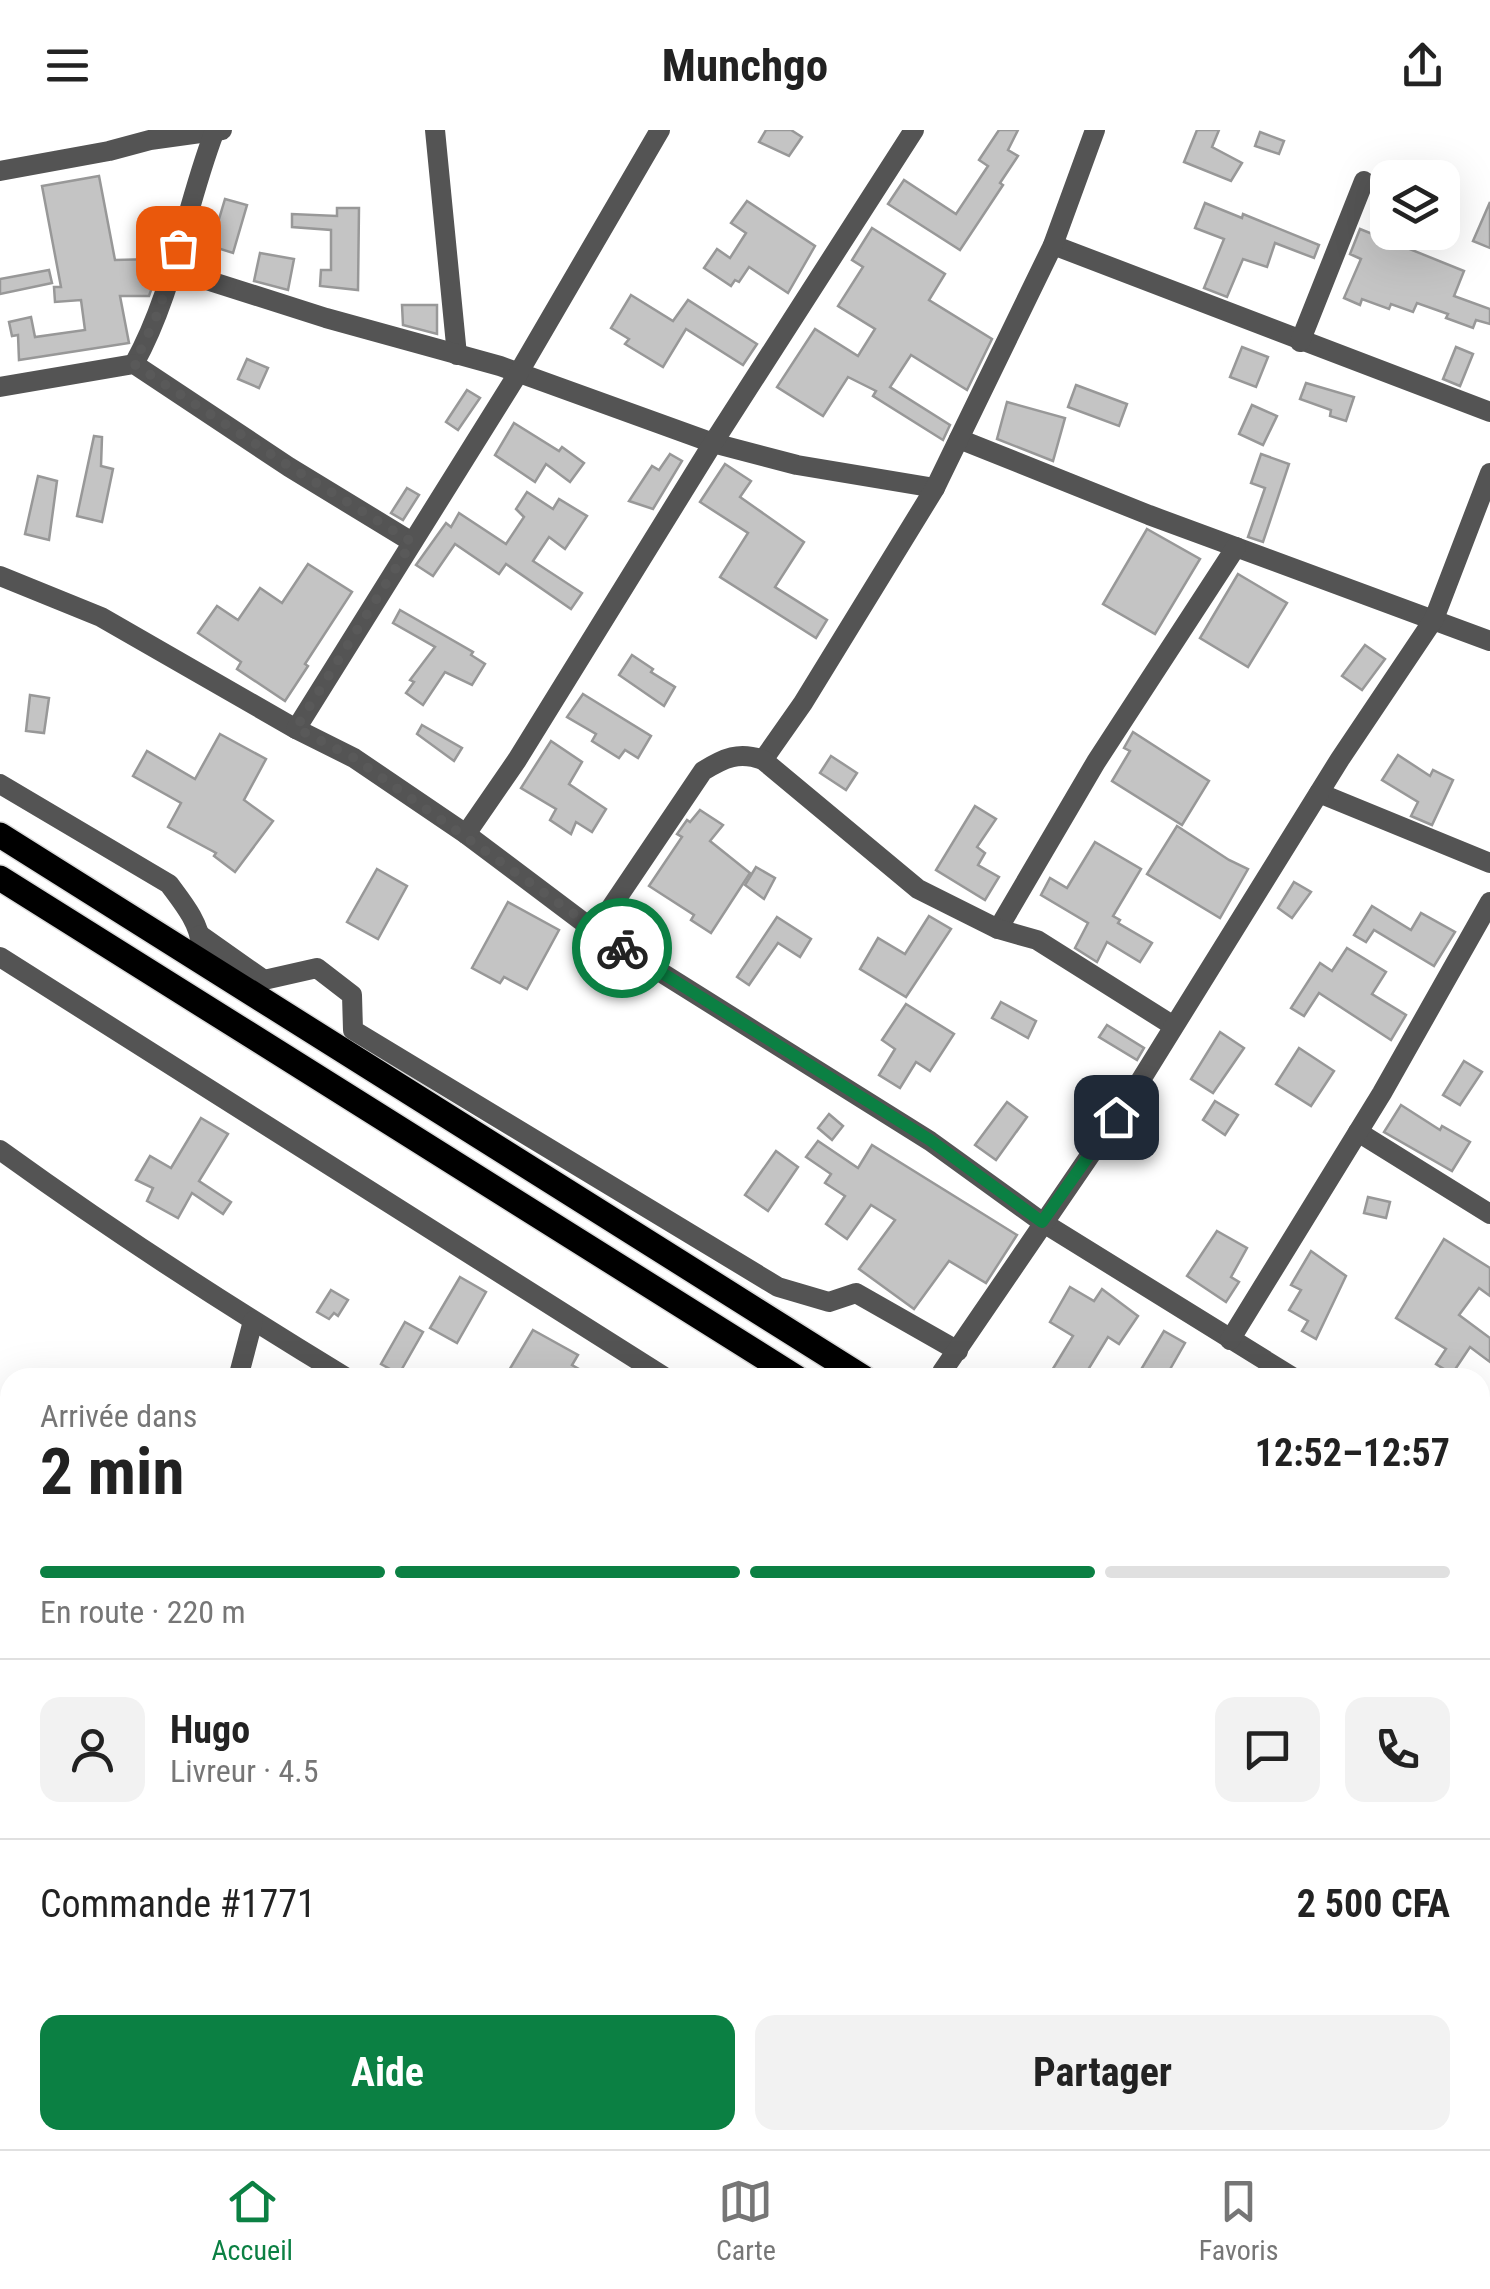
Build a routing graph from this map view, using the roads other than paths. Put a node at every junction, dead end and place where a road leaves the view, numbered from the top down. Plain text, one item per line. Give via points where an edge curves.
1 (435, 130) edge
2 (660, 130) edge
3 (914, 130) edge
4 (1095, 130) edge
5 (218, 132) edge
6 (0, 171) edge
7 (1364, 181) dead end
8 (1053, 245) junction
9 (172, 270) junction
10 (1300, 342) junction
11 (456, 355) junction
12 (134, 364) junction
13 (519, 372) junction
14 (0, 386) edge
15 (1490, 412) edge
16 (959, 439) junction
17 (713, 442) junction
18 (1490, 473) edge
19 (935, 488) junction
20 (412, 542) junction
21 (1236, 547) junction
22 (0, 576) edge
23 (1434, 619) junction
24 (1490, 640) edge
25 (296, 728) junction
26 (763, 760) junction
27 (0, 784) edge
28 (1319, 793) junction
29 (466, 834) junction
30 (0, 835) edge
31 (1490, 863) edge
32 (0, 878) edge
33 (1490, 902) edge
34 (998, 930) junction
35 (595, 931) junction
36 (200, 935) junction
37 (0, 957) edge
38 (203, 962) junction
39 (1172, 1025) junction
40 (1358, 1132) junction
41 (0, 1150) edge
42 (1490, 1214) edge
43 (1042, 1222) junction
44 (253, 1321) junction
45 (1230, 1340) junction
46 (958, 1351) junction
47 (241, 1368) edge
48 (331, 1368) edge
49 (650, 1368) edge
50 (782, 1368) edge
51 (848, 1368) edge
52 (945, 1368) edge
53 (1277, 1368) edge

1 - 11 street
2 - 13 street
3 - 17 street
4 - 8 street
5 - 6 street
5 - 9 street via 194,186
7 - 10 street
8 - 10 street
8 - 16 street
9 - 11 street
9 - 12 street
10 - 15 street
11 - 13 street
12 - 14 street
12 - 20 street
13 - 17 street
13 - 20 street
16 - 19 street
16 - 21 street
17 - 19 street via 797,465
17 - 29 street
18 - 23 street
19 - 26 street
20 - 25 street
21 - 23 street
21 - 34 street via 1088,774
22 - 25 street via 101,617
23 - 24 street
23 - 28 street
25 - 29 street via 354,758
26 - 34 street via 918,889
26 - 35 street via 730,756 703,771
27 - 36 street via 169,884
28 - 31 street
28 - 39 street
29 - 35 street
30 - 38 main road
32 - 50 main road
33 - 40 street
34 - 39 street via 1038,940
35 - 43 street via 930,1140
36 - 38 street
36 - 46 street via 264,980 317,968 352,995 353,1030 778,1287 829,1302 856,1293
37 - 49 street
38 - 51 main road
39 - 43 street
40 - 42 street
40 - 45 street
41 - 44 street
43 - 45 street
43 - 46 street
44 - 47 street
44 - 48 street
45 - 53 street
46 - 52 street

